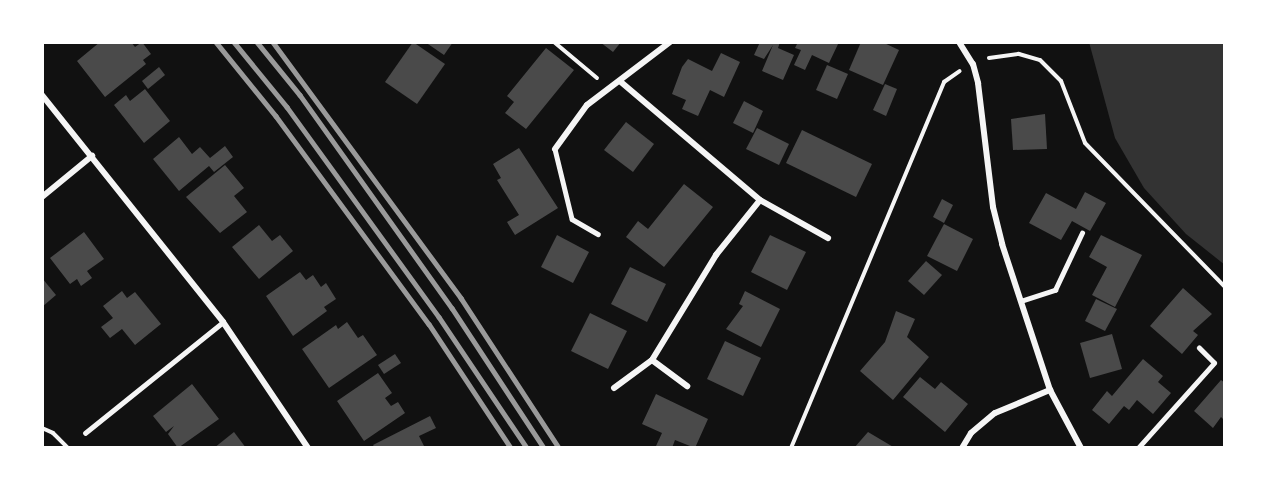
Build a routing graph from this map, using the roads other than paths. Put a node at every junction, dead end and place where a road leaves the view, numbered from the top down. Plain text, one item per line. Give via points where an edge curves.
1 (670, 42) edge
2 (959, 42) edge
3 (621, 82) junction
4 (42, 95) edge
5 (555, 149) joint
6 (92, 156) junction
7 (42, 197) edge
8 (760, 200) junction
9 (1082, 233) dead end
10 (598, 234) dead end
11 (828, 238) dead end
12 (1021, 300) junction
13 (223, 322) junction
14 (1198, 348) dead end
15 (651, 360) junction
16 (687, 386) dead end
17 (614, 388) dead end
18 (1050, 390) junction
19 (85, 433) dead end
20 (308, 448) edge
21 (962, 448) edge
22 (1081, 448) edge
23 (1138, 448) edge

1 - 3 street
2 - 12 street via 973,64 993,207
3 - 5 street via 587,105
3 - 8 street
4 - 6 street
5 - 10 lane via 572,219
6 - 7 street
6 - 13 street
8 - 11 street
8 - 15 street via 716,255
9 - 12 lane via 1055,290
12 - 18 street
13 - 19 lane
13 - 20 street
14 - 23 lane via 1214,363
15 - 16 street
15 - 17 street
18 - 21 street via 996,413 971,433
18 - 22 street

